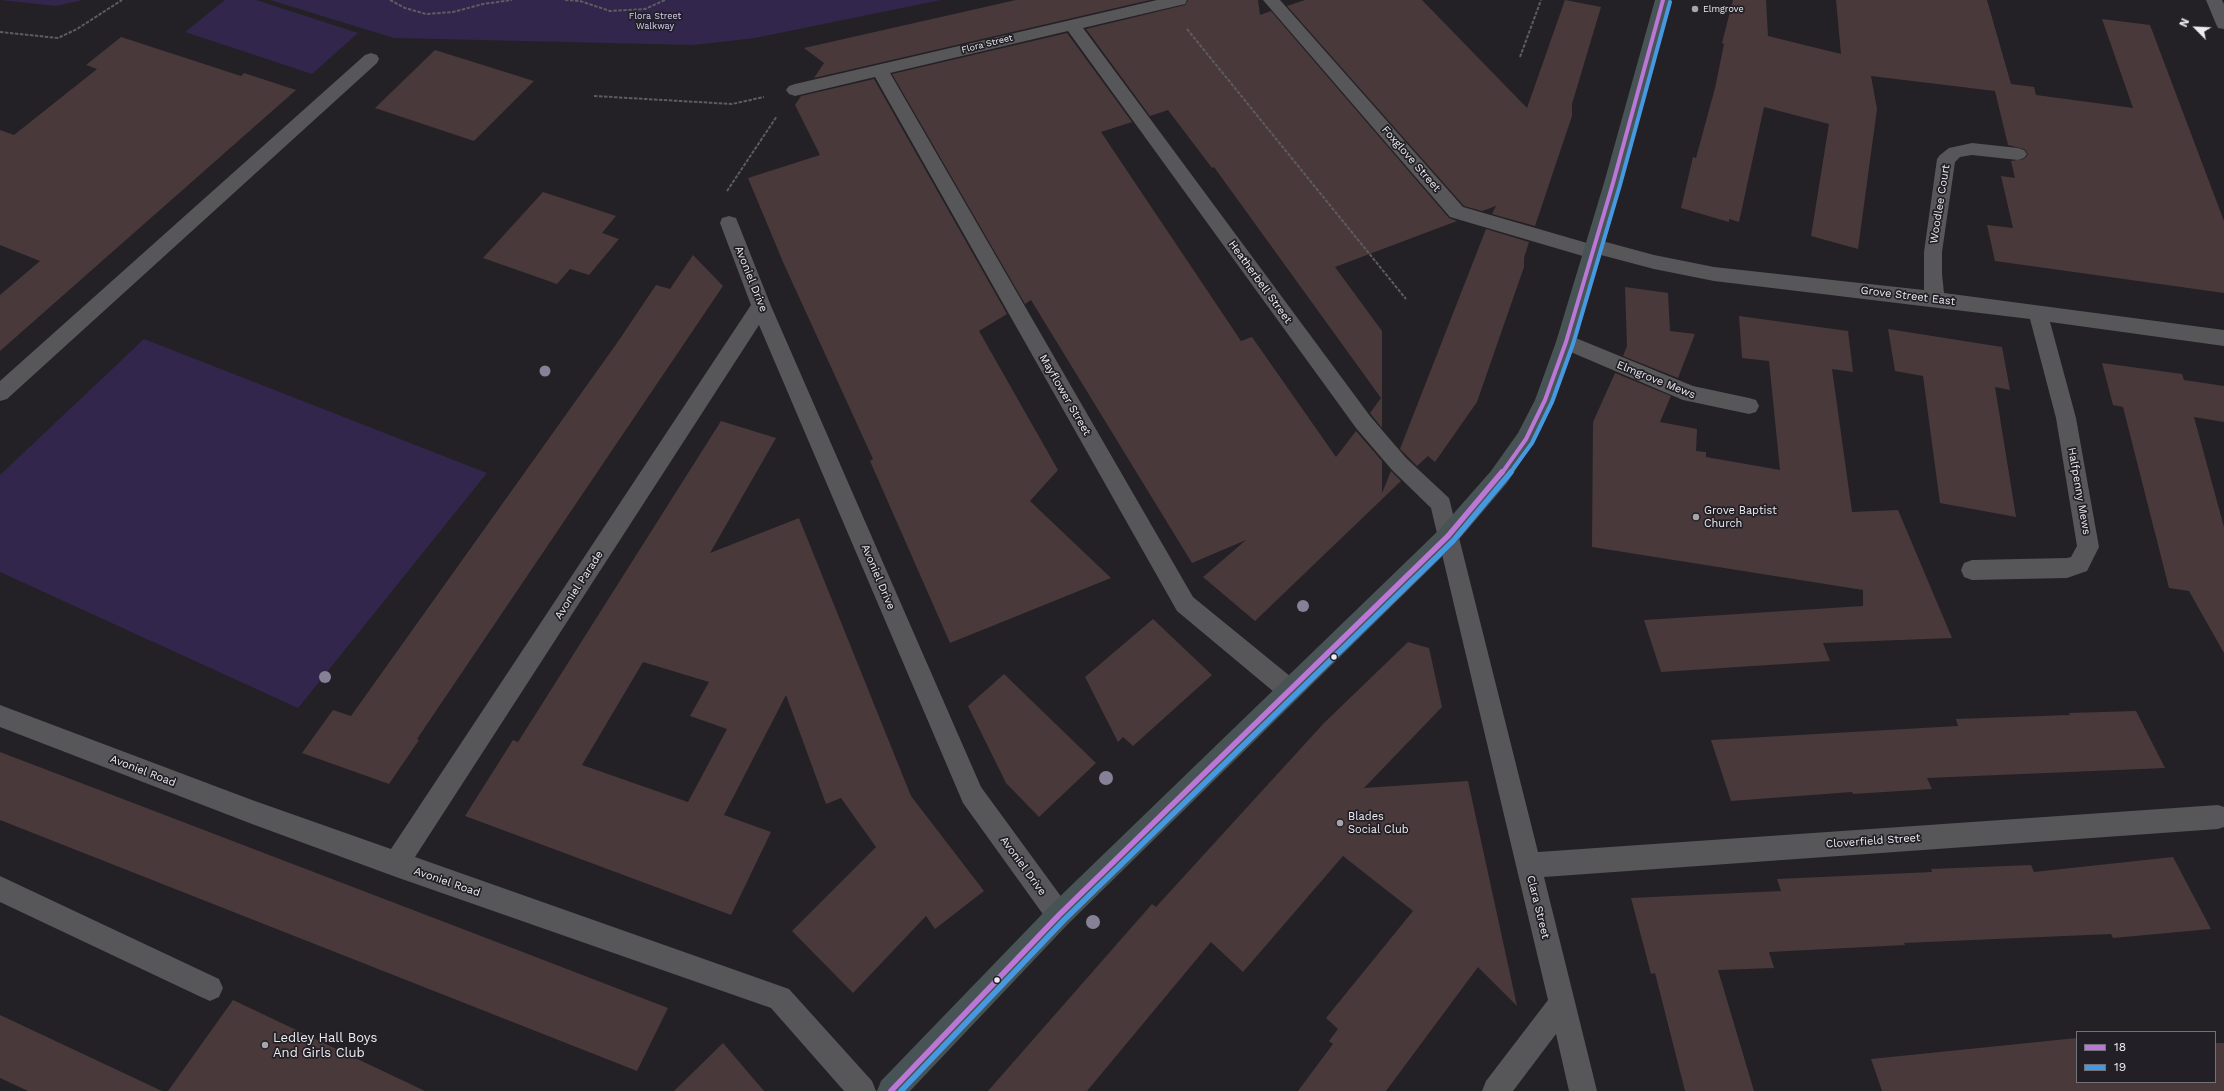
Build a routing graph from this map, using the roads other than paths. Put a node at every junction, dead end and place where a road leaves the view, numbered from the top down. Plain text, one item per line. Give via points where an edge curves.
1 (1271, 0) edge
2 (1663, 0) edge
3 (2214, 0) edge
4 (1172, 1) edge
5 (1071, 24) junction
6 (2224, 24) edge
7 (371, 59) dead end
8 (880, 70) junction
9 (795, 90) road end
10 (2018, 154) dead end
11 (729, 223) road end
12 (1594, 249) junction
13 (1935, 299) junction
14 (761, 306) junction
15 (2038, 313) junction
16 (2224, 338) edge
17 (1566, 342) junction
18 (0, 393) edge
19 (1749, 406) dead end
20 (1448, 536) junction
21 (1972, 570) dead end
22 (1288, 689) junction
23 (0, 716) edge
24 (2218, 817) dead end
25 (396, 864) junction
26 (1528, 864) junction
27 (0, 889) edge
28 (1059, 915) junction
29 (210, 988) dead end
30 (1561, 1004) junction
31 (862, 1091) edge
32 (891, 1091) edge
33 (1496, 1091) edge
34 (1583, 1091) edge

1 - 12 street, Foxglove Street via 1457,212
2 - 12 main road
3 - 6 street
4 - 5 street, Flora Street
5 - 8 street, Flora Street
5 - 20 street, Heatherbell Street via 1363,422 1399,464 1441,504
7 - 18 street
8 - 9 street, Flora Street
8 - 22 street, Mayflower Street via 1185,604
10 - 13 street, Woodlee Court via 1972,149 1955,152 1946,159 1933,252
11 - 14 street, Avoniel Drive
12 - 13 street, Grove Street East via 1714,274
12 - 17 main road
13 - 15 street, Grove Street East
14 - 25 street, Avoniel Parade
14 - 28 street, Avoniel Drive via 972,795
15 - 16 street, Grove Street East
15 - 21 street, Halfpenny Mews via 2066,418 2088,547 2079,564 2067,568
17 - 19 street, Elmgrove Mews via 1690,394
17 - 20 main road via 1545,400 1526,439 1499,477
20 - 22 main road
20 - 26 street, Clara Street
22 - 28 main road
23 - 25 street, Avoniel Road
24 - 26 street, Cloverfield Street
25 - 31 street, Avoniel Road via 780,998
26 - 30 street, Clara Street
27 - 29 street
28 - 32 main road
30 - 33 street
30 - 34 street, Clara Street

